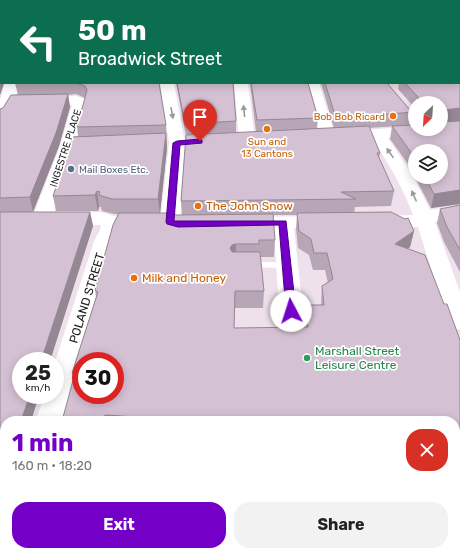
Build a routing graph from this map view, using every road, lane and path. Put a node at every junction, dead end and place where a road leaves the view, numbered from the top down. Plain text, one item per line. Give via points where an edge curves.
1 (12, 84) edge
2 (167, 84) edge
3 (241, 84) edge
4 (312, 84) edge
5 (7, 102) junction
6 (0, 118) edge
7 (408, 132) edge
8 (377, 135) junction
9 (177, 143) junction
10 (460, 211) edge
11 (42, 218) junction
12 (0, 219) edge
13 (425, 221) junction
14 (111, 222) junction
15 (283, 222) junction
16 (343, 222) edge
17 (366, 222) edge
18 (223, 223) edge
19 (286, 264) junction
20 (236, 265) edge
21 (291, 311) dead end
22 (460, 322) edge
23 (52, 416) edge

1 - 5 street
2 -> 9 street
9 -> 3 street via 254,139
4 - 8 street via 321,138
5 - 6 street
5 - 11 street, INGESTRE PLACE via 80,102 72,134
7 - 8 street
13 -> 8 street via 399,167
9 - 14 street via 178,223
10 - 13 street via 430,216
11 - 12 street
11 - 14 street via 101,218
13 - 17 street
13 - 22 street
14 - 23 street, POLAND STREET
15 - 16 street
15 - 18 street
15 - 19 street
19 - 20 lane
19 - 21 street

